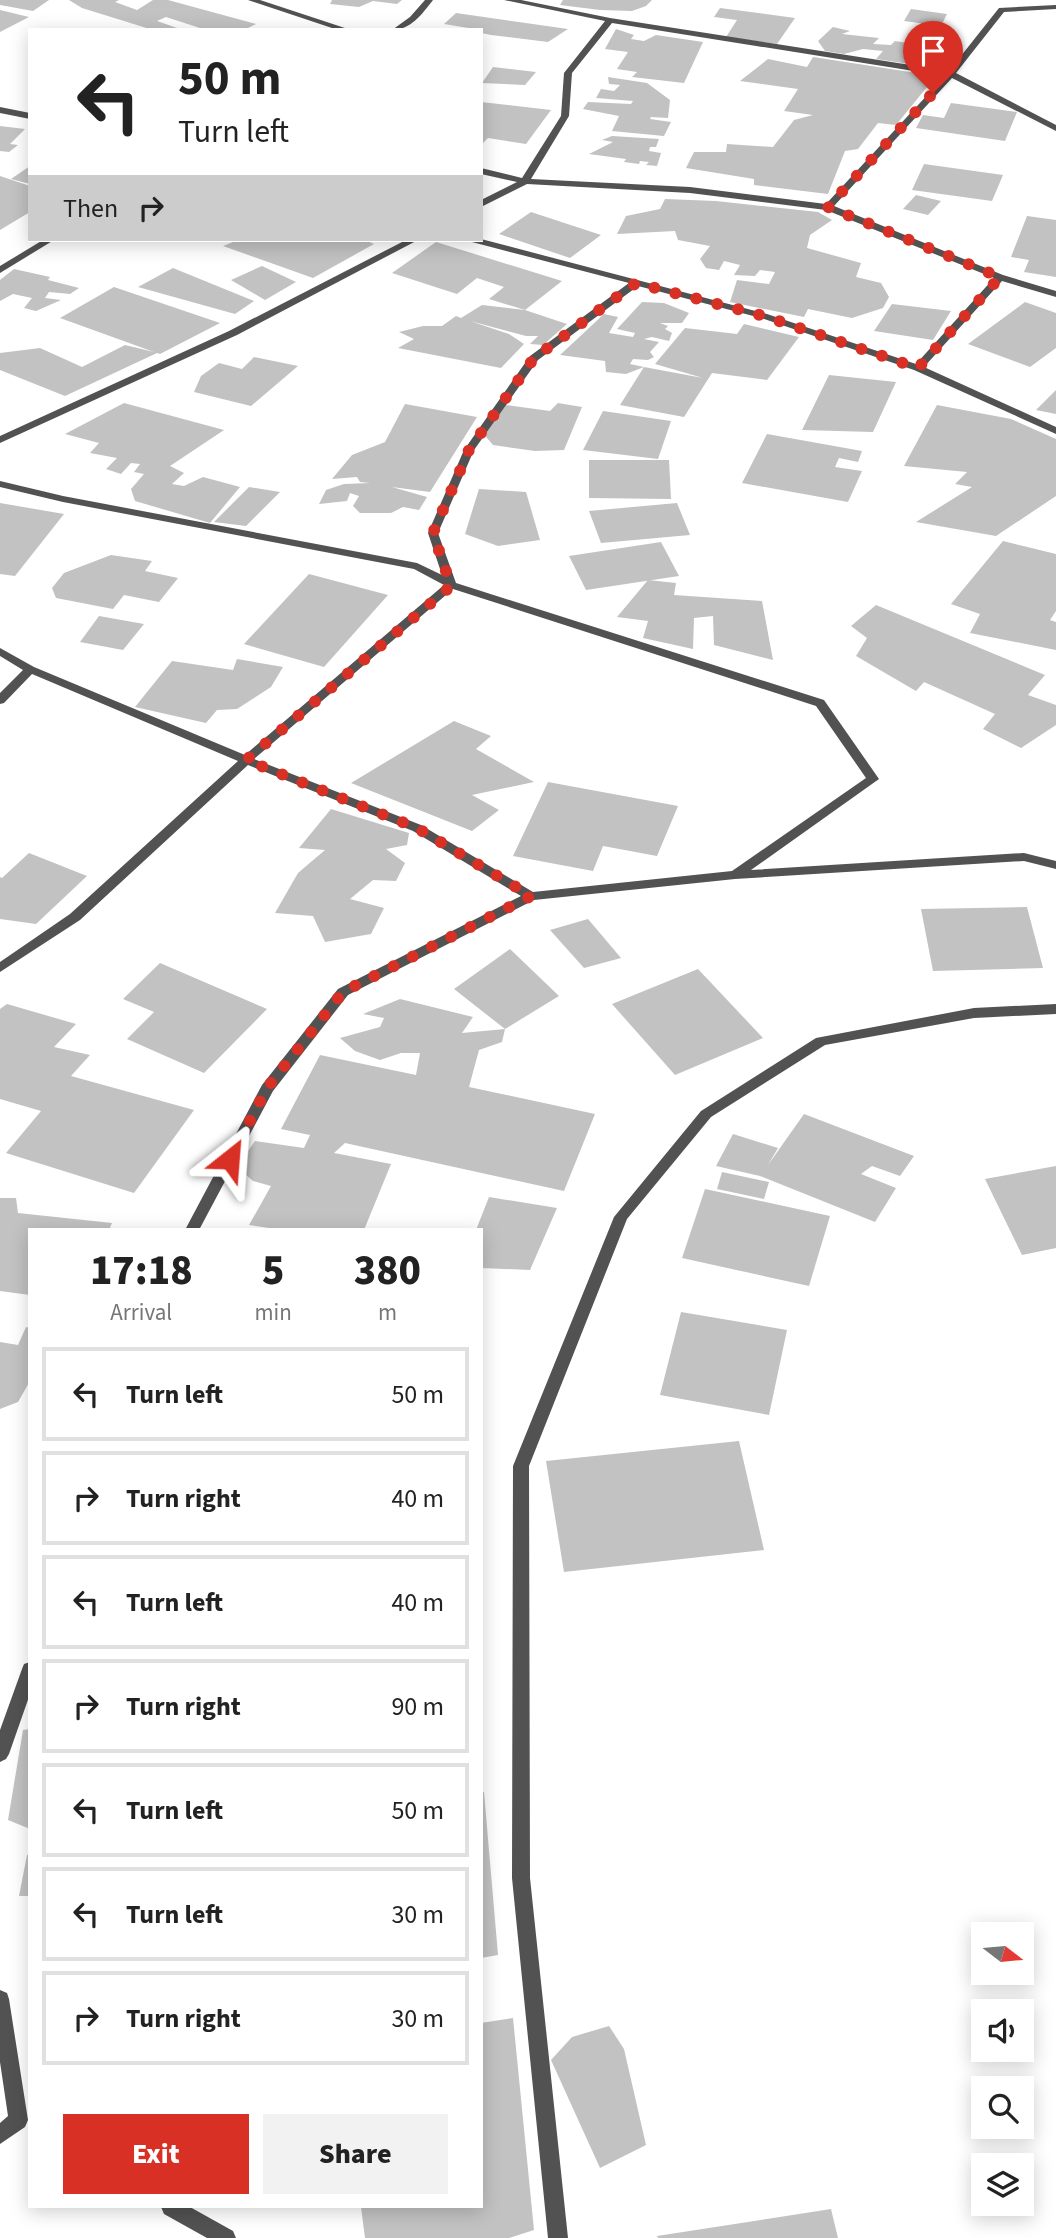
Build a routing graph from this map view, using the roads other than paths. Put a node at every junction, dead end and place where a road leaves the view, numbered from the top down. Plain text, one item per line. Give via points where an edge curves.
1 (252, 0) edge
2 (429, 0) edge
3 (508, 0) edge
4 (997, 0) edge
5 (1056, 7) edge
6 (1002, 10) junction
7 (610, 20) junction
8 (341, 28) edge
9 (399, 28) edge
10 (951, 74) junction
11 (0, 110) edge
12 (28, 116) edge
13 (1056, 128) edge
14 (483, 171) edge
15 (525, 181) junction
16 (483, 203) edge
17 (828, 207) junction
18 (46, 242) edge
19 (409, 242) edge
20 (482, 242) edge
21 (0, 270) edge
22 (1000, 277) junction
23 (636, 283) junction
24 (1056, 294) edge
25 (918, 368) junction
26 (1056, 431) edge
27 (0, 440) edge
28 (0, 484) edge
29 (451, 586) junction
30 (0, 651) edge
31 (30, 669) junction
32 (0, 700) edge
33 (246, 760) junction
34 (1056, 865) edge
35 (735, 875) junction
36 (531, 896) junction
37 (0, 968) edge
38 (1056, 1009) edge
39 (193, 1228) edge
40 (28, 1675) edge
41 (0, 1754) edge
42 (0, 1999) edge
43 (24, 2124) edge
44 (0, 2135) edge
45 (172, 2208) edge
46 (226, 2238) edge
47 (558, 2238) edge

1 - 8 street
2 - 9 street
3 - 7 street
4 - 6 street
5 - 6 street
6 - 10 street
7 - 10 street
7 - 15 street via 568,73 565,116
10 - 13 street
10 - 17 street
11 - 12 street
14 - 15 street
15 - 16 street
15 - 17 street via 690,190
17 - 22 street
18 - 21 street
19 - 27 street via 233,334
20 - 23 street
22 - 24 street
22 - 25 street
23 - 25 street via 764,316
23 - 29 street via 534,358 469,450 433,533
25 - 26 street
28 - 29 street via 417,566
29 - 33 street
29 - 35 street via 820,703 873,779
30 - 31 street
31 - 32 street
31 - 33 street
33 - 36 street via 417,828
33 - 37 street via 75,917
34 - 35 street via 1024,857
35 - 36 street
36 - 39 street via 343,992 267,1088
38 - 47 street via 974,1013 821,1041 706,1114 616,1229 522,1466 521,1878
40 - 41 street
42 - 43 street
43 - 44 street
45 - 46 street

